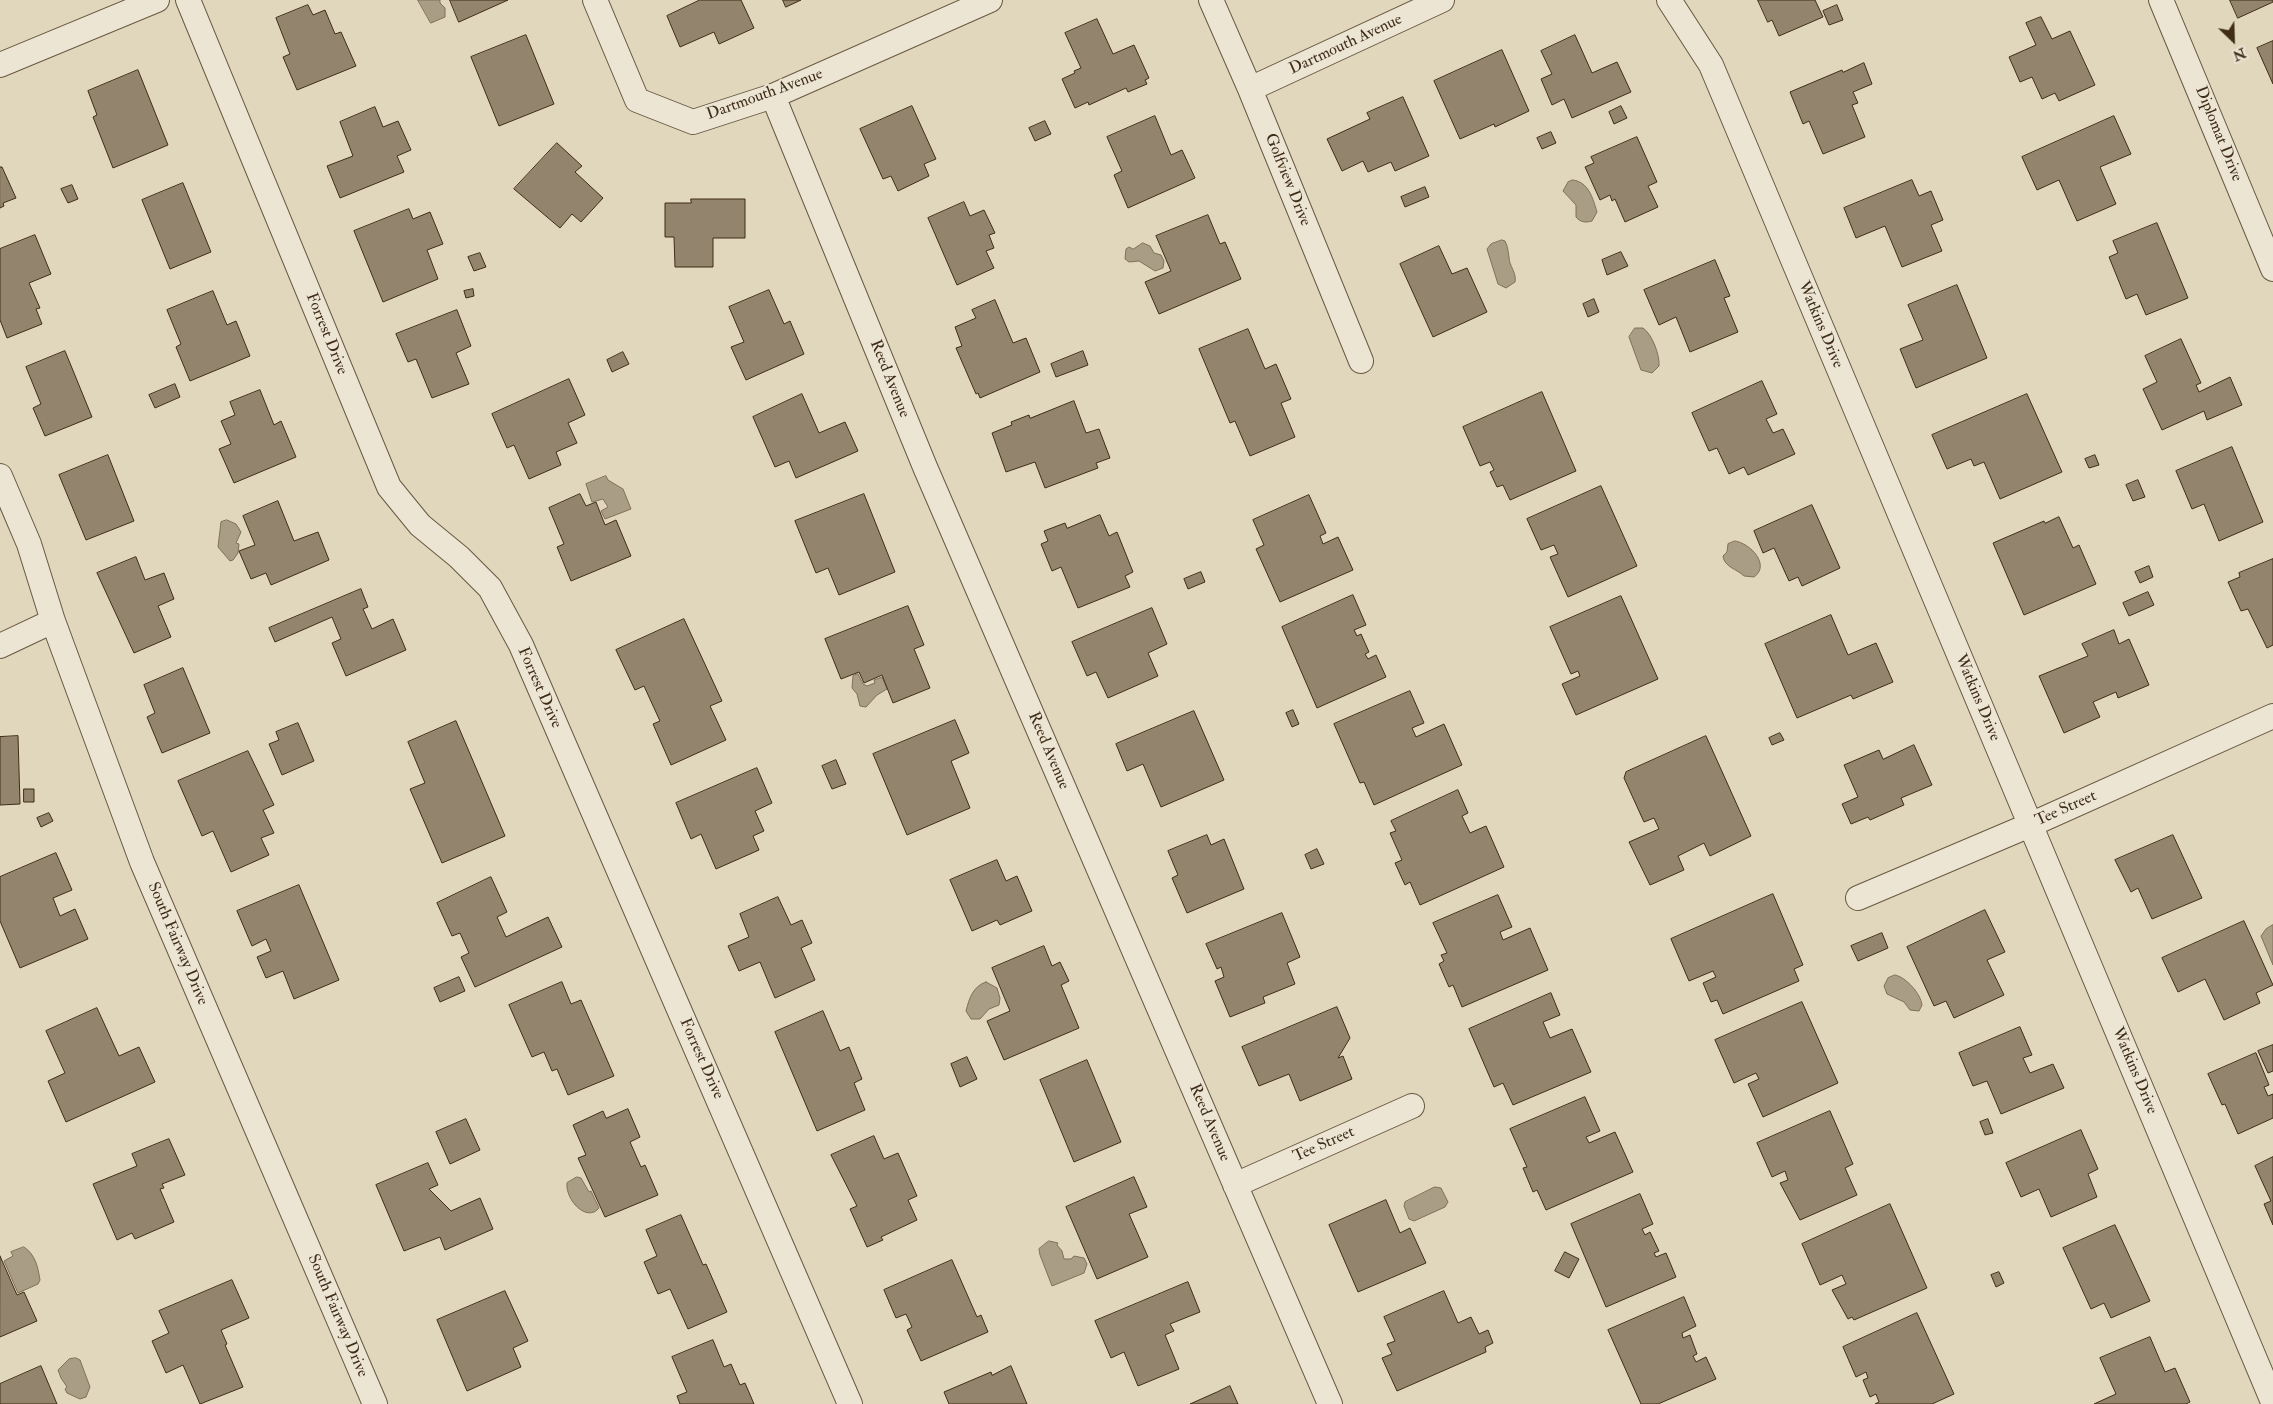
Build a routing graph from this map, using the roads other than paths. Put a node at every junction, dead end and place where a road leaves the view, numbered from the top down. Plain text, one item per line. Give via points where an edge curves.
1 (157, 0) edge
2 (188, 0) edge
3 (595, 0) edge
4 (990, 0) edge
5 (1211, 0) edge
6 (1442, 0) edge
7 (1669, 0) edge
8 (2161, 0) edge
9 (0, 65) edge
10 (1250, 90) junction
11 (772, 96) junction
12 (2273, 268) edge
13 (1361, 361) dead end
14 (0, 476) edge
15 (53, 620) junction
16 (0, 646) edge
17 (2273, 716) edge
18 (2030, 825) junction
19 (1858, 898) dead end
20 (1412, 1106) dead end
21 (1235, 1185) junction
22 (2273, 1402) edge
23 (375, 1404) edge
24 (850, 1404) edge
25 (1330, 1404) edge

1 - 9 street
2 - 24 street, Forrest Drive via 389,487 420,526 459,557 490,588 521,645
3 - 11 street, Dartmouth Avenue via 638,100 693,122
4 - 11 street, Dartmouth Avenue
5 - 10 street, Golfview Drive
6 - 10 street, Dartmouth Avenue
7 - 18 street, Watkins Drive via 1711,65
8 - 12 street, Diplomat Drive
10 - 13 street, Golfview Drive
11 - 21 street, Reed Avenue via 925,467
14 - 15 street, South Fairway Drive via 29,544
15 - 16 street
15 - 23 street, South Fairway Drive via 142,862
17 - 18 street, Tee Street
18 - 19 street, Tee Street
18 - 22 street, Watkins Drive
20 - 21 street, Tee Street
21 - 25 street, Reed Avenue

